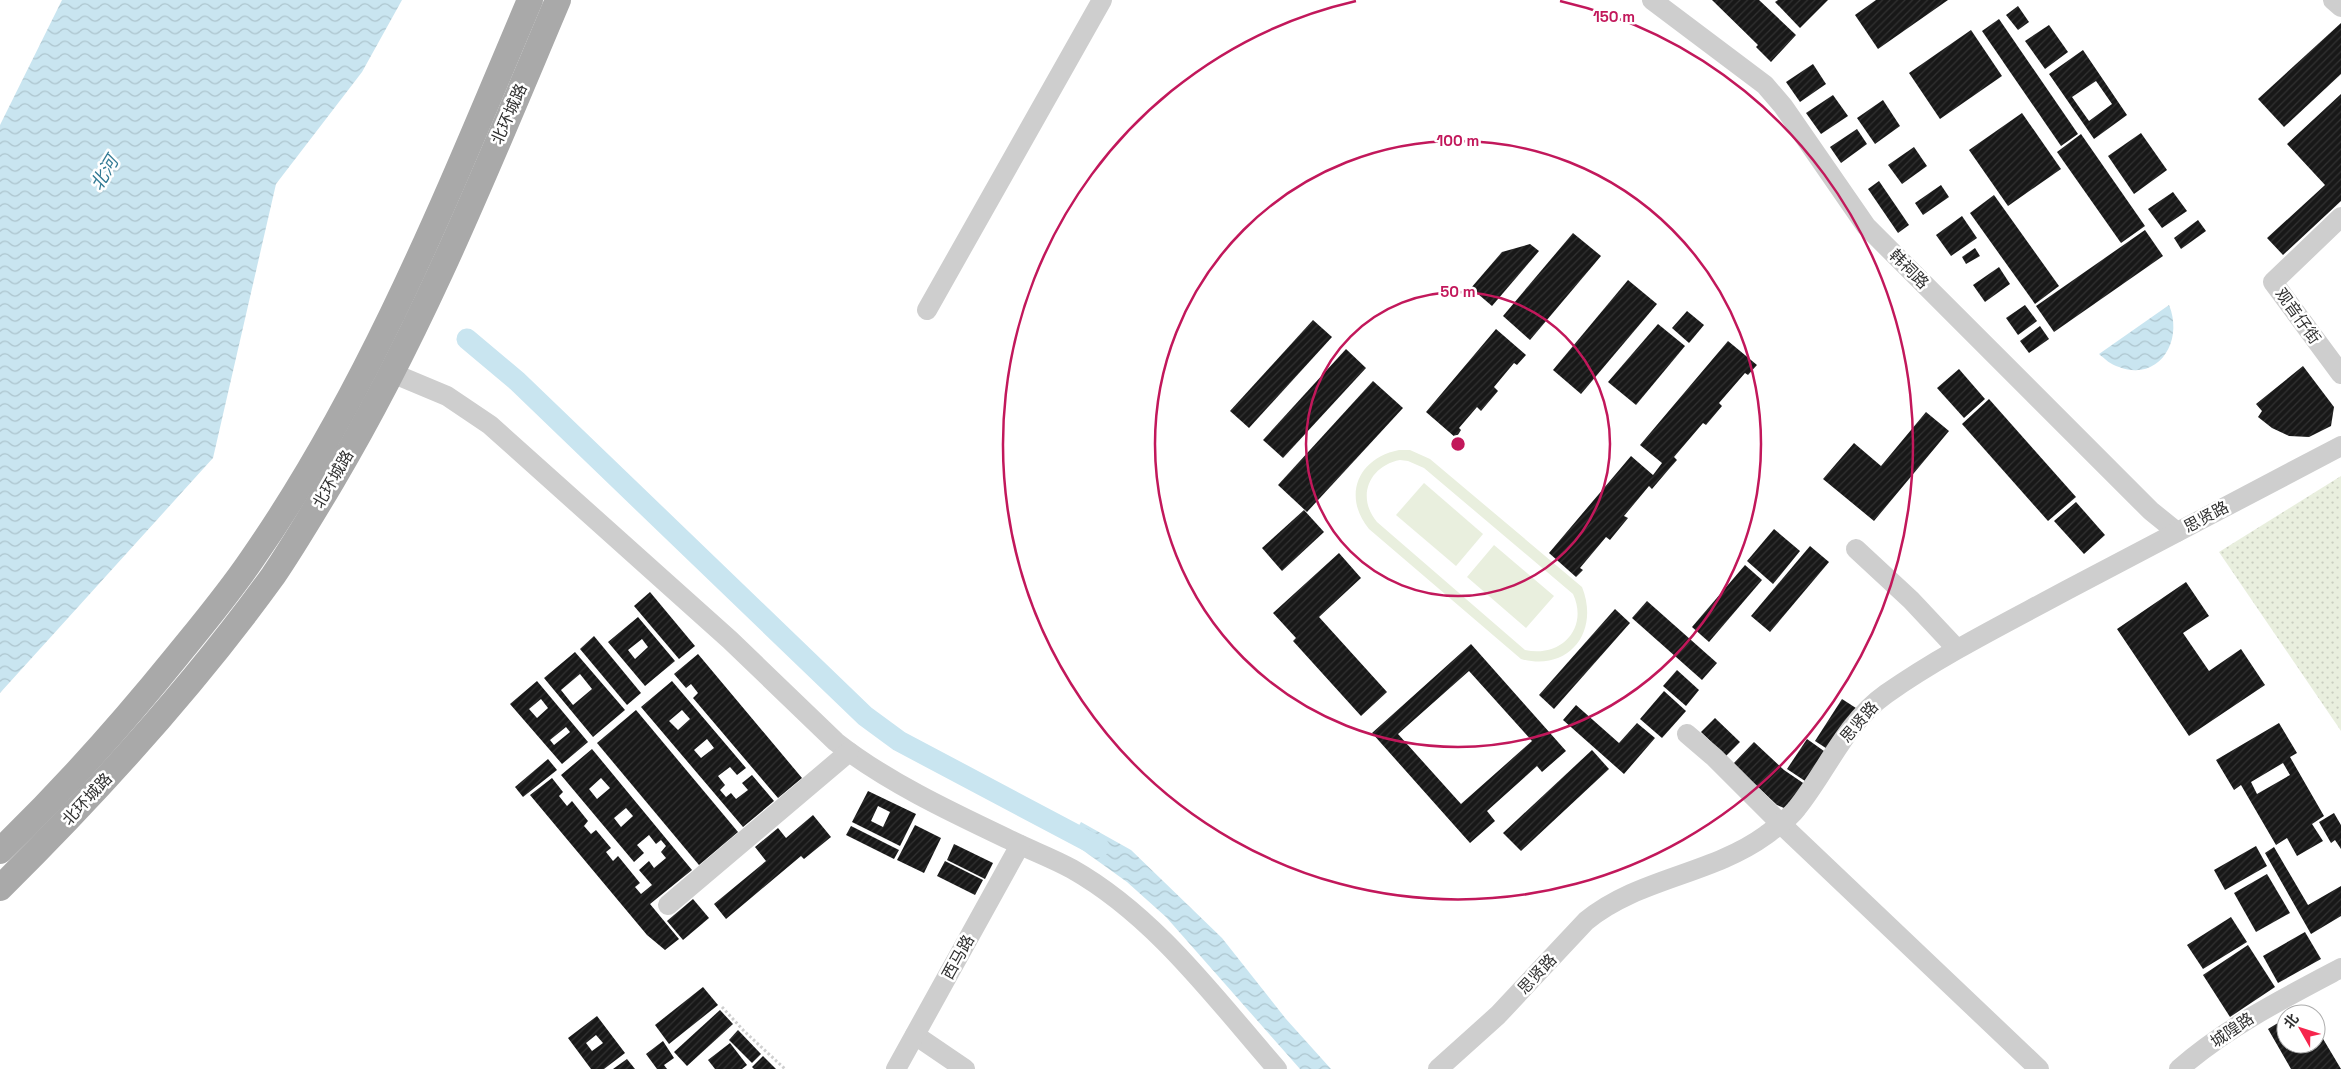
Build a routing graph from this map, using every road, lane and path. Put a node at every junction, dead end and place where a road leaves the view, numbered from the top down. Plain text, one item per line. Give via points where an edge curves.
1 (530, 0) edge
2 (558, 0) edge
3 (1102, 0) edge
4 (1652, 0) edge
5 (2333, 0) edge
6 (2341, 7) edge
7 (2341, 217) edge
8 (927, 310) dead end
9 (392, 373) junction
10 (2341, 374) edge
11 (2341, 446) edge
12 (2177, 532) junction
13 (1856, 549) dead end
14 (1956, 649) junction
15 (1687, 734) dead end
16 (849, 752) junction
17 (1780, 824) junction
18 (1020, 845) junction
19 (0, 852) edge
20 (0, 888) edge
21 (668, 905) dead end
22 (2341, 968) edge
23 (722, 1007) dead end
24 (914, 1035) junction
25 (785, 1069) edge
26 (896, 1069) edge
27 (965, 1069) edge
28 (1277, 1069) edge
29 (1438, 1069) edge
30 (2039, 1069) edge
31 (2179, 1069) edge

1 - 19 main road, 北环城路 via 404,291 353,393 289,502 252,560 154,684 67,783
2 - 9 main road, 北环城路 via 427,302
3 - 8 street
4 - 12 street, 韩祠路 via 1765,84 1866,226 2144,504
5 - 6 street
7 - 10 street, 观音仔街 via 2273,282
9 - 16 street via 447,396 490,425 730,640
9 - 20 main road, 北环城路 via 347,455 273,575 130,751
11 - 12 street, 思贤路
12 - 14 street, 思贤路
13 - 14 street via 1911,600
14 - 17 street, 思贤路 via 1872,705 1850,729 1796,810
15 - 17 street
16 - 18 street via 879,773
16 - 21 street
17 - 29 street, 思贤路 via 1736,853 1637,891 1600,910 1498,1015
17 - 30 street
18 - 24 street, 西马路
18 - 28 street via 1072,869 1134,913 1186,965
22 - 31 street, 城隍路 via 2262,1009
23 - 25 path
24 - 26 street, 西马路
24 - 27 street

